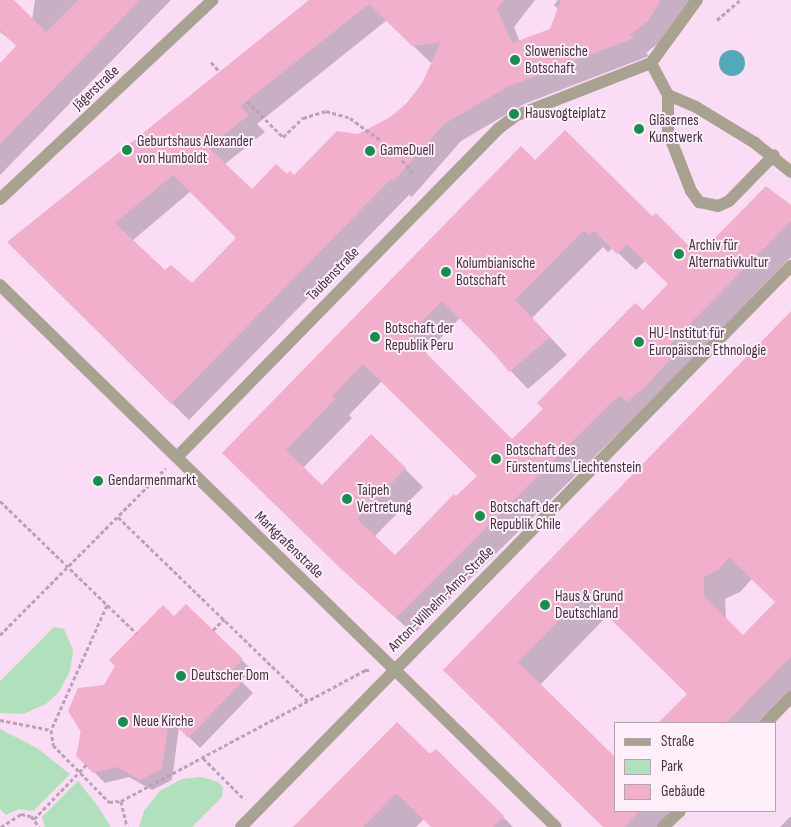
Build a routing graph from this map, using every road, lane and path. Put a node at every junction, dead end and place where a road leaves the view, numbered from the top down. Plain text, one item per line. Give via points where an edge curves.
1 (213, 0) edge
2 (697, 0) edge
3 (740, 0) edge
4 (717, 20) dead end
5 (211, 62) dead end
6 (651, 63) junction
7 (220, 72) dead end
8 (668, 95) junction
9 (247, 101) dead end
10 (382, 141) dead end
11 (774, 155) junction
12 (402, 160) dead end
13 (791, 172) edge
14 (413, 173) dead end
15 (0, 200) edge
16 (791, 266) edge
17 (0, 285) edge
18 (302, 288) dead end
19 (314, 293) dead end
20 (177, 457) junction
21 (164, 470) dead end
22 (0, 501) edge
23 (118, 517) junction
24 (68, 567) junction
25 (107, 605) junction
26 (224, 619) junction
27 (213, 630) dead end
28 (136, 633) dead end
29 (0, 635) edge
30 (365, 670) dead end
31 (394, 670) junction
32 (791, 697) edge
33 (308, 701) junction
34 (0, 720) edge
35 (767, 722) edge
36 (51, 730) junction
37 (203, 758) junction
38 (87, 764) dead end
39 (79, 772) junction
40 (121, 801) junction
41 (256, 811) junction
42 (679, 812) edge
43 (34, 818) junction
44 (0, 827) edge
45 (39, 827) edge
46 (127, 827) edge
47 (240, 827) edge
48 (556, 827) edge
49 (664, 827) edge

1 - 15 street, Jägerstraße
2 - 6 street
3 - 4 path
5 - 7 path
6 - 8 street
6 - 20 street, Taubenstraße via 515,116 498,129
8 - 11 street via 696,107
8 - 11 street via 668,132 691,191 699,202 718,206 729,201
9 - 10 path via 283,137 303,118 326,110 350,118
11 - 13 street
12 - 14 path
16 - 31 street, Anton-Wilhelm-Amo-Straße
17 - 20 street, Markgrafenstraße
18 - 19 path via 310,297
20 - 31 street, Markgrafenstraße
21 - 23 path
22 - 24 path
23 - 24 path
23 - 26 path
24 - 25 path
24 - 29 path
25 - 28 path
25 - 36 path
26 - 27 path
26 - 33 path
30 - 33 path
31 - 41 street, Anton-Wilhelm-Amo-Straße
31 - 48 street, Markgrafenstraße
32 - 35 street
33 - 37 path
34 - 36 path
36 - 39 path via 53,745
37 - 40 path
37 - 41 path
38 - 39 path
39 - 40 path via 109,802
39 - 43 path
40 - 46 path
41 - 47 street, Anton-Wilhelm-Amo-Straße
42 - 49 street
43 - 44 path via 16,814
43 - 45 path

